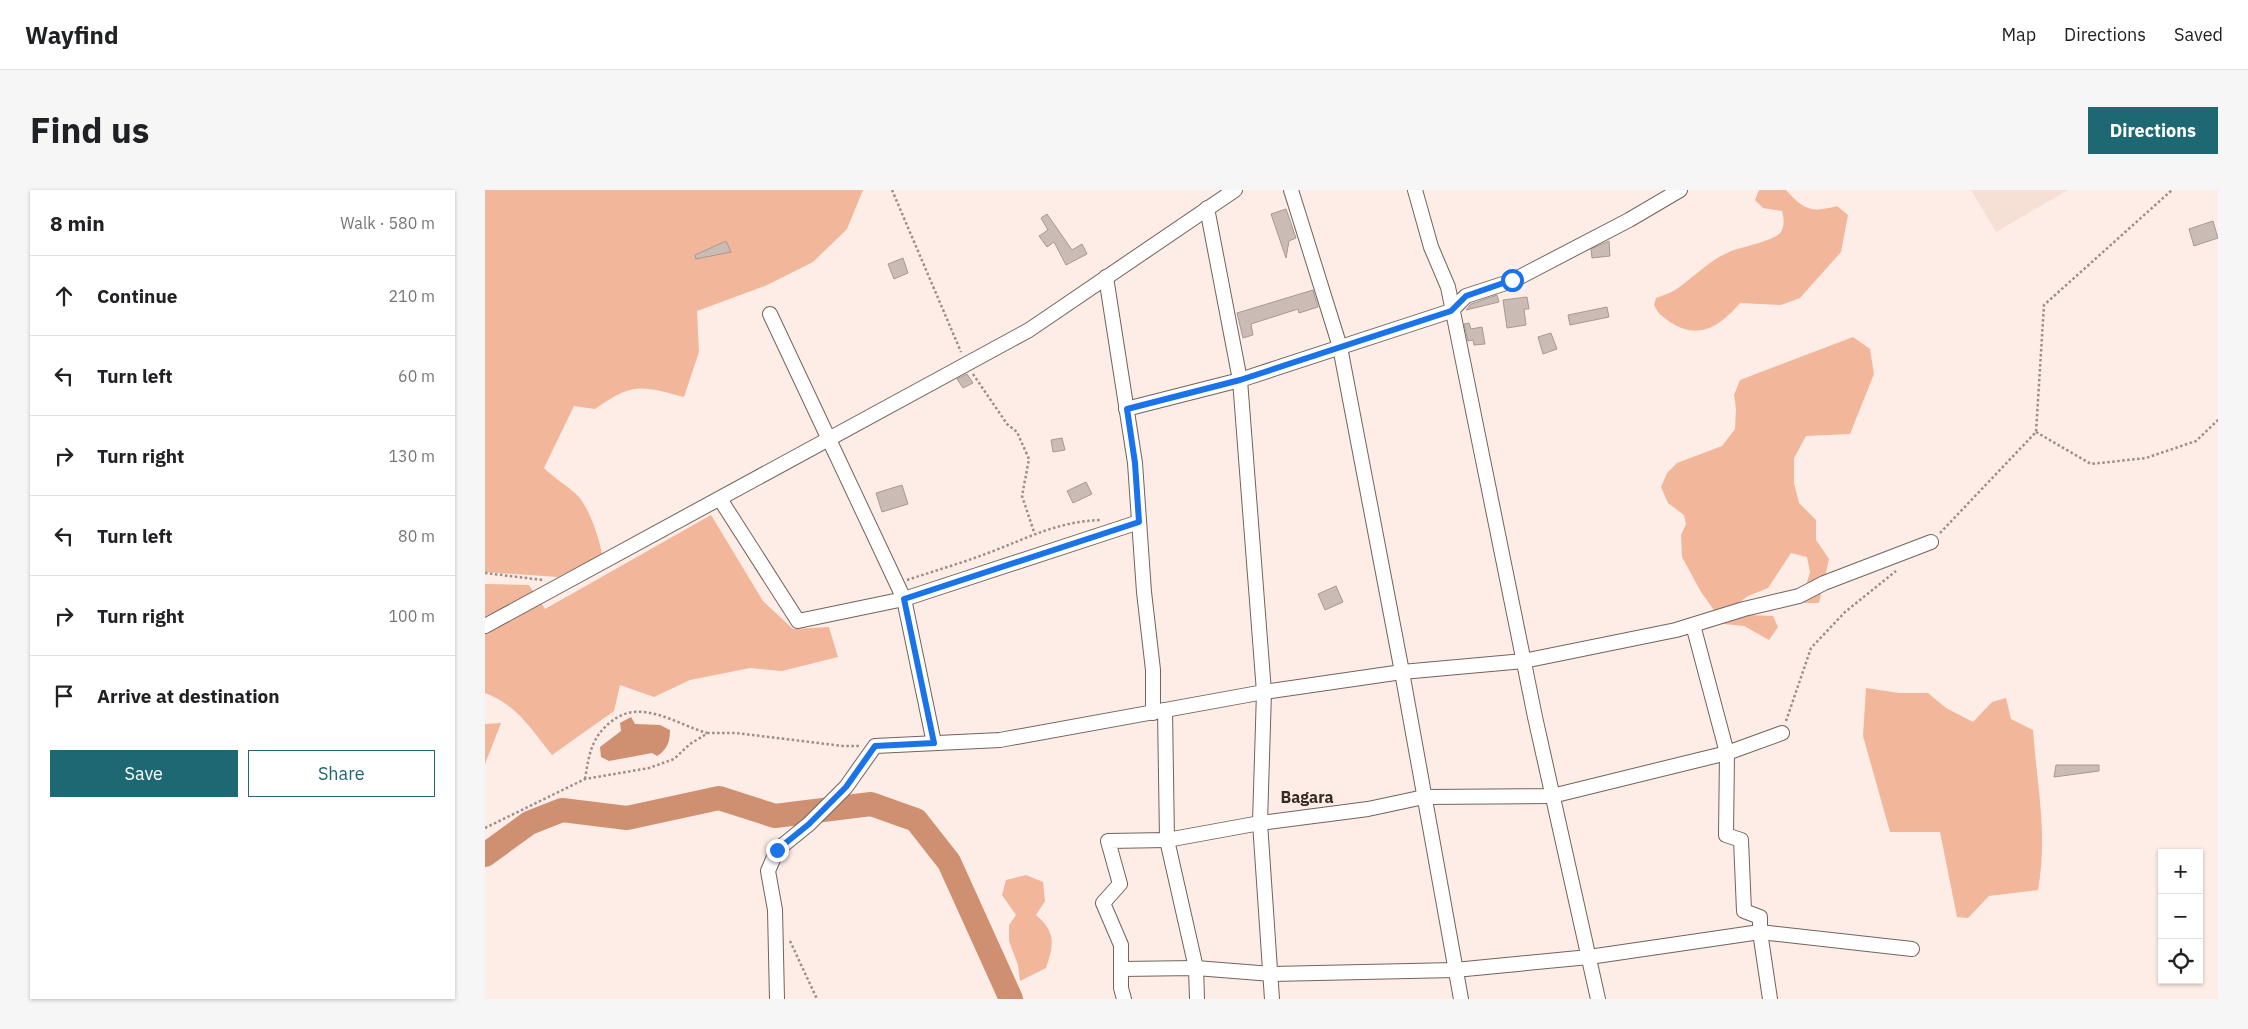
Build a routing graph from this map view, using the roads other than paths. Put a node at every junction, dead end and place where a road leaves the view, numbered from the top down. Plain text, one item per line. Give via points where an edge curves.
1 (1235, 190) edge
2 (1291, 190) edge
3 (1415, 190) edge
4 (1680, 190) edge
5 (1207, 208) junction
6 (1106, 277) junction
7 (1451, 311) junction
8 (770, 314) dead end
9 (1340, 347) junction
10 (1240, 380) junction
11 (1127, 409) junction
12 (828, 440) junction
13 (720, 499) junction
14 (1139, 522) junction
15 (1931, 542) road end
16 (904, 599) junction
17 (1693, 625) junction
18 (485, 626) edge
19 (1524, 661) junction
20 (1402, 672) junction
21 (1264, 692) junction
22 (1159, 712) junction
23 (1782, 733) road end
24 (934, 743) junction
25 (1727, 752) junction
26 (1552, 796) junction
27 (1424, 797) junction
28 (1260, 823) junction
29 (1167, 840) junction
30 (1760, 932) junction
31 (1912, 949) dead end
32 (1589, 957) junction
33 (1196, 968) junction
34 (1121, 969) junction
35 (1455, 970) junction
36 (1271, 974) junction
37 (777, 999) edge
38 (1124, 999) edge
39 (1197, 999) edge
40 (1272, 999) edge
41 (1461, 999) edge
42 (1598, 999) edge
43 (1771, 999) edge

1 - 5 street
2 - 9 street
3 - 7 street via 1431,247 1448,288
4 - 7 street via 1512,280 1466,296
5 - 6 street
5 - 10 street
6 - 11 street
6 - 12 street via 1029,330
7 - 9 street
7 - 19 street
8 - 12 street
9 - 10 street
9 - 20 street
10 - 11 street
10 - 21 street
11 - 14 street
12 - 13 street
12 - 16 street
13 - 16 street via 798,621
13 - 18 street
14 - 16 street
14 - 22 street
15 - 17 street via 1824,583 1799,596
16 - 24 street
17 - 19 street
17 - 25 street
19 - 20 street
19 - 26 street
20 - 21 street
20 - 27 street
21 - 22 street
21 - 28 street
22 - 24 street via 1000,740
22 - 29 street
23 - 25 street
24 - 37 street via 875,746 846,787 777,850 768,871 775,910
25 - 26 street
25 - 30 street via 1726,835 1741,840 1744,911 1760,917
26 - 27 street
26 - 32 street
27 - 28 street via 1368,809
27 - 35 street
28 - 29 street
28 - 36 street
29 - 33 street
29 - 34 street via 1108,842 1120,884 1103,903 1121,945
30 - 31 street
30 - 32 street
30 - 43 street
32 - 35 street
32 - 42 street
33 - 34 street
33 - 36 street
33 - 39 street
34 - 38 street
35 - 36 street
35 - 41 street
36 - 40 street

